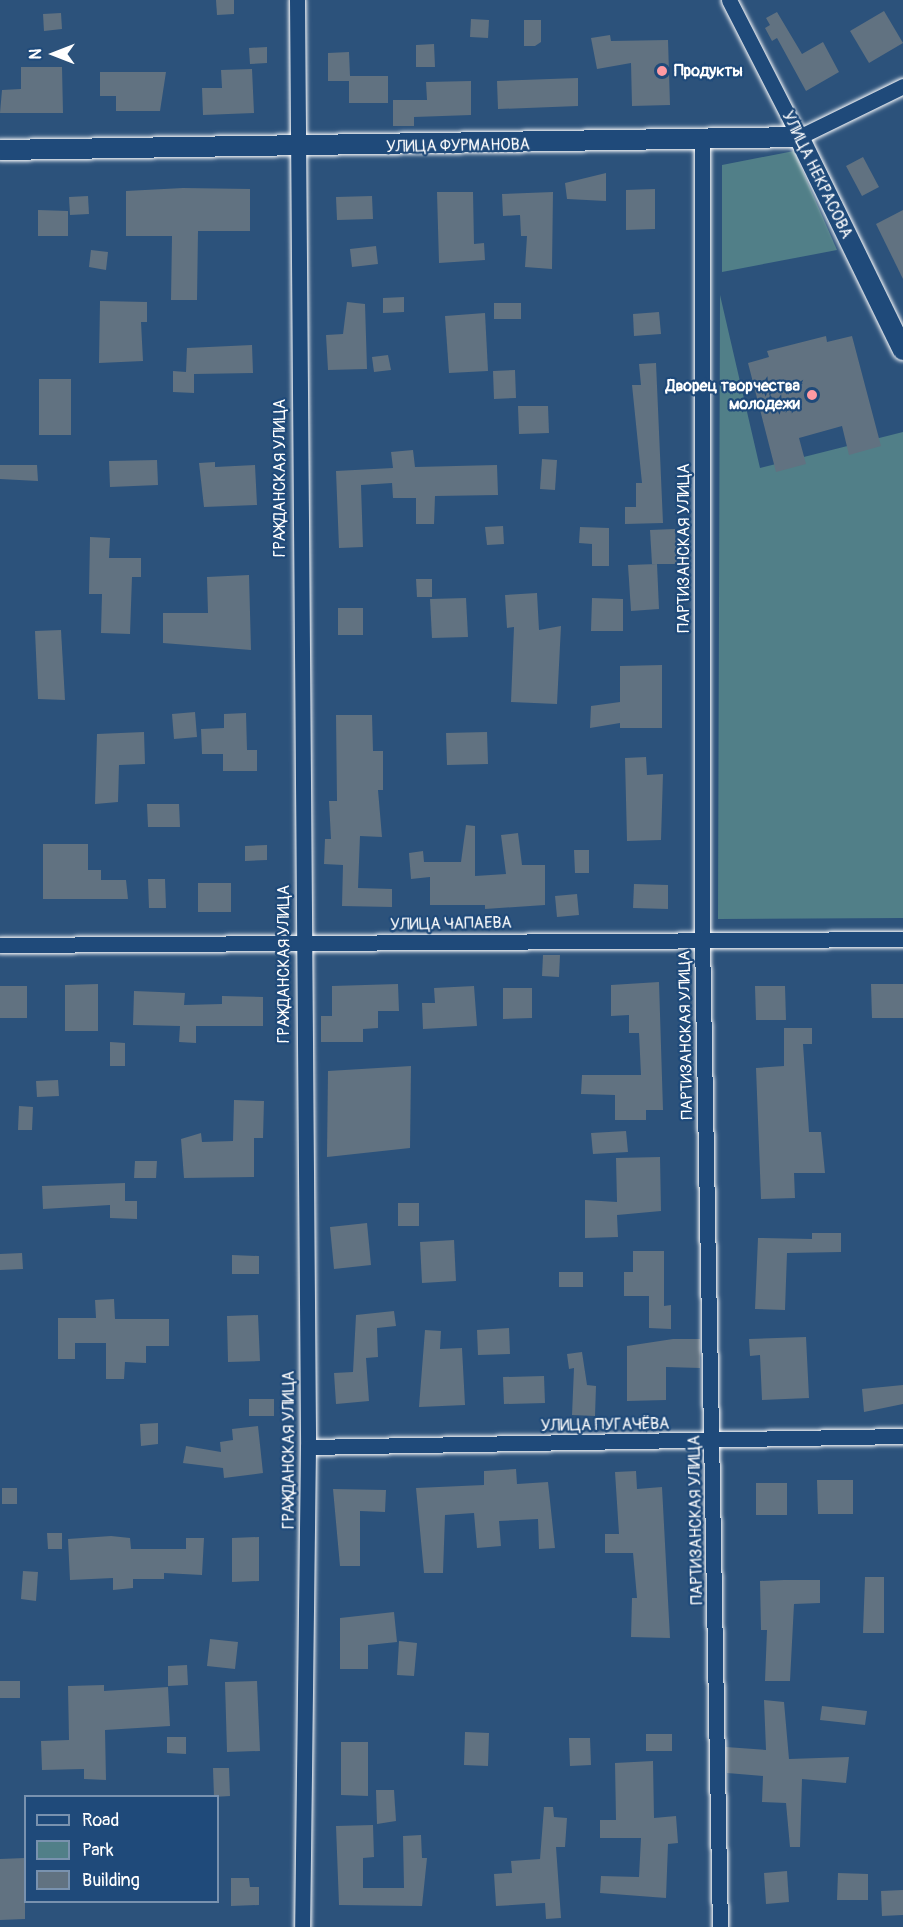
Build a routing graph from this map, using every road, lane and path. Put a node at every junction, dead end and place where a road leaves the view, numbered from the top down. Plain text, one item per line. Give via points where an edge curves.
1 (297, 0) edge
2 (729, 0) edge
3 (903, 86) edge
4 (799, 136) junction
5 (702, 141) junction
6 (298, 149) junction
7 (0, 150) edge
8 (903, 350) edge
9 (702, 938) junction
10 (903, 939) edge
11 (0, 945) edge
12 (301, 945) junction
13 (903, 1436) edge
14 (713, 1441) junction
15 (308, 1447) junction
16 (302, 1927) edge
17 (720, 1927) edge

1 - 6 street, ГРАЖДАНСКАЯ УЛИЦА
2 - 4 street, УЛИЦА НЕКРАСОВА
3 - 4 street, УЛИЦА ФУРМАНОВА
4 - 5 street, УЛИЦА ФУРМАНОВА
4 - 8 street, УЛИЦА НЕКРАСОВА
5 - 6 street, УЛИЦА ФУРМАНОВА
5 - 9 street, ПАРТИЗАНСКАЯ УЛИЦА
6 - 7 street, УЛИЦА ФУРМАНОВА
6 - 12 street, ГРАЖДАНСКАЯ УЛИЦА
9 - 10 street, УЛИЦА ЧАПАЕВА
9 - 12 street, УЛИЦА ЧАПАЕВА
9 - 14 street, ПАРТИЗАНСКАЯ УЛИЦА
11 - 12 street, УЛИЦА ЧАПАЕВА
12 - 15 street, ГРАЖДАНСКАЯ УЛИЦА
13 - 14 street, УЛИЦА ПУГАЧЁВА
14 - 15 street, УЛИЦА ПУГАЧЁВА
14 - 17 street, ПАРТИЗАНСКАЯ УЛИЦА
15 - 16 street, ГРАЖДАНСКАЯ УЛИЦА

